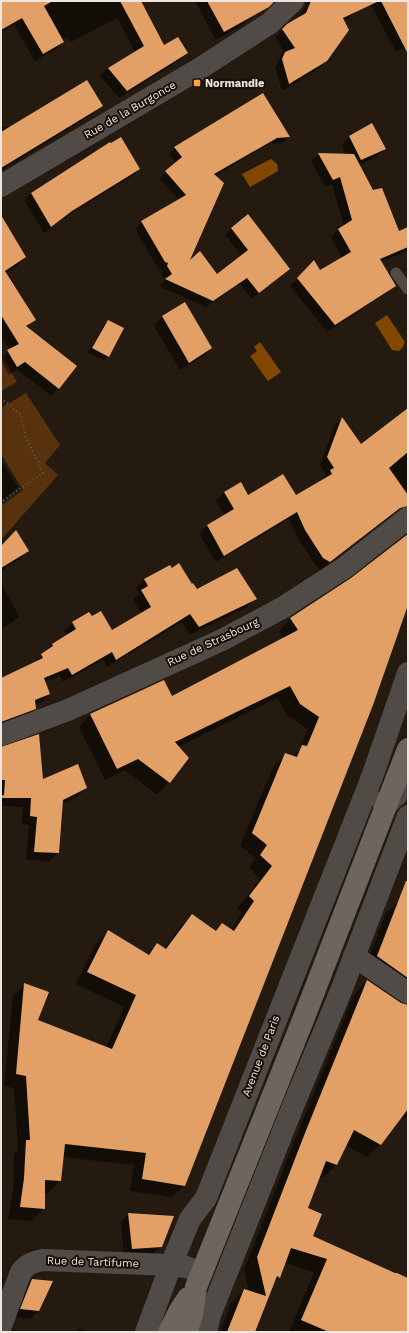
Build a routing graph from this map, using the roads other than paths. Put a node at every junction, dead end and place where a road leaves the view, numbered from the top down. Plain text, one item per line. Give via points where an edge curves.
1 (288, 3) edge
2 (1, 186) edge
3 (396, 273) dead end
4 (408, 290) edge
5 (408, 518) edge
6 (408, 673) edge
7 (1, 735) edge
8 (407, 754) edge
9 (372, 777) junction
10 (408, 784) edge
11 (387, 804) junction
12 (408, 816) edge
13 (354, 956) junction
14 (341, 991) junction
15 (408, 993) edge
16 (304, 1020) junction
17 (171, 1265) junction
18 (199, 1280) junction
19 (1, 1326) edge
20 (146, 1332) edge
21 (169, 1332) edge
22 (186, 1332) edge
23 (206, 1332) edge

1 - 2 street, Rue de la Burgonce via 270,23 199,69
3 - 4 lane
5 - 7 street, Rue de Strasbourg via 344,568 282,608 222,640 68,710
6 - 9 street, Avenue de Paris
8 - 11 main road
9 - 11 street, Avenue de Paris via 374,799
9 - 17 street, Avenue de Paris via 206,1198 190,1219
10 - 11 street
11 - 16 main road
12 - 13 street
13 - 14 street
13 - 15 street
14 - 16 street
14 - 23 street via 210,1315
16 - 18 main road
17 - 18 street, Rue de Tartifume via 186,1267
17 - 19 street, Rue de Tartifume via 43,1260 34,1262 21,1272
17 - 20 street, Avenue de Paris
18 - 21 main road
18 - 22 main road

